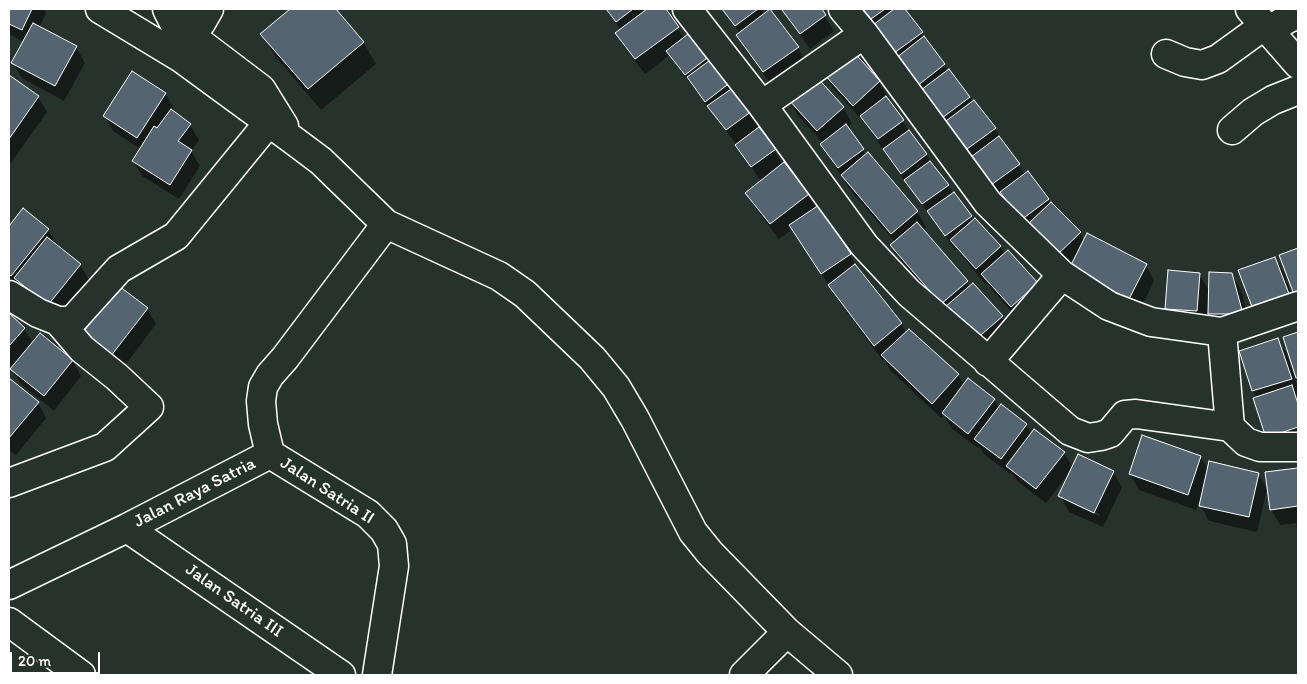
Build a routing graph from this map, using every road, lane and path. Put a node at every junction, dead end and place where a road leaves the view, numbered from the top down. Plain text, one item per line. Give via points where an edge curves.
1 (100, 9) edge
2 (209, 9) edge
3 (687, 9) edge
4 (844, 9) edge
5 (1298, 15) edge
6 (170, 16) edge
7 (1261, 21) edge
8 (864, 34) junction
9 (159, 46) junction
10 (1166, 54) dead end
11 (1298, 64) edge
12 (1298, 90) edge
13 (762, 105) junction
14 (269, 122) junction
15 (1232, 130) dead end
16 (293, 140) junction
17 (386, 224) junction
18 (1062, 275) junction
19 (9, 294) edge
20 (1298, 306) edge
21 (58, 321) junction
22 (1222, 332) junction
23 (988, 362) junction
24 (1230, 427) junction
25 (1298, 447) edge
26 (270, 454) junction
27 (9, 483) edge
28 (127, 528) junction
29 (9, 585) edge
30 (9, 622) edge
31 (788, 632) junction
32 (81, 675) edge
33 (341, 675) edge
34 (376, 675) edge
35 (744, 675) edge
36 (838, 675) edge

1 - 9 street
2 - 6 street via 201,23
3 - 13 street
4 - 8 street
5 - 7 street
6 - 9 street
6 - 16 street via 261,89
7 - 10 street via 1218,59 1202,65
7 - 11 street
8 - 13 street
8 - 18 street via 988,203
9 - 14 street
12 - 15 street via 1253,112
13 - 23 street via 864,245 909,294
14 - 16 street
14 - 21 street via 176,236 119,269 72,321
16 - 17 street via 321,161
17 - 26 street, Jalan Raya Satria via 263,387 263,424
17 - 31 street via 499,276 525,294 592,358 616,387 635,419 693,532
18 - 22 street via 1109,306 1151,322
18 - 23 street
19 - 21 street via 38,313
20 - 22 street
21 - 27 street via 82,349 149,407 105,447
22 - 24 street
23 - 24 street via 1070,430 1088,438 1110,433 1125,415 1136,414
24 - 25 street via 1246,442 1260,447
26 - 28 street, Jalan Raya Satria
26 - 34 street, Jalan Satria II via 368,514 392,544 394,566
28 - 29 street, Jalan Raya Satria
28 - 33 street, Jalan Satria III
30 - 32 street
31 - 35 street
31 - 36 street

